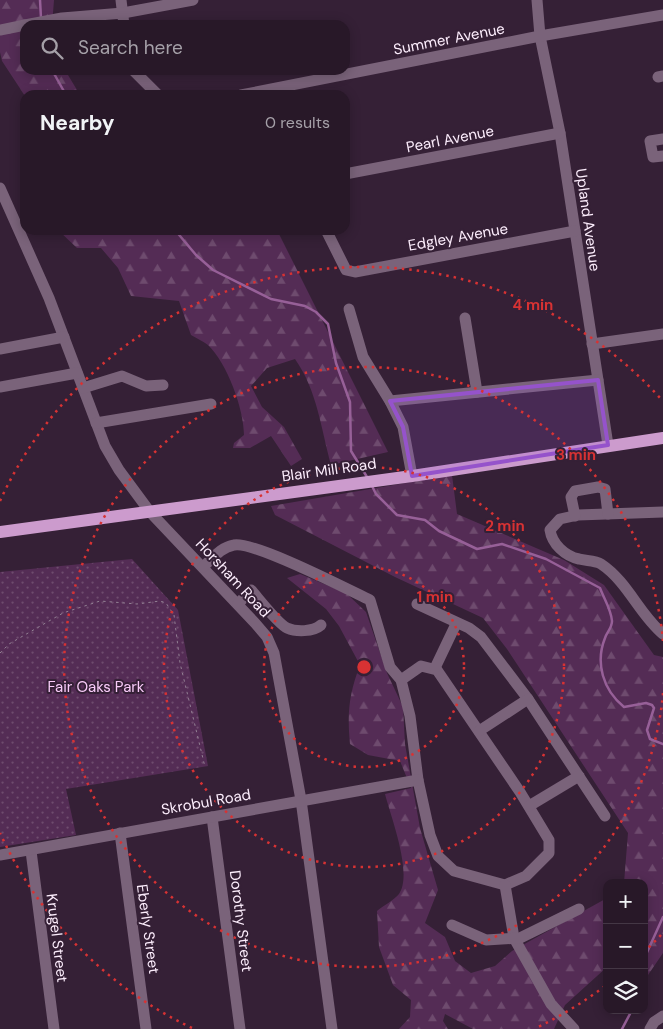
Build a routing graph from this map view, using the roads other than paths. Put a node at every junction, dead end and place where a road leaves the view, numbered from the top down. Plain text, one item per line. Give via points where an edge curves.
1 (120, 0) edge
2 (193, 0) edge
3 (537, 0) edge
4 (123, 13) junction
5 (663, 15) edge
6 (52, 20) edge
7 (124, 20) edge
8 (20, 26) edge
9 (0, 30) edge
10 (540, 36) junction
11 (138, 75) edge
12 (153, 90) edge
13 (281, 90) edge
14 (560, 133) junction
15 (663, 139) edge
16 (663, 156) edge
17 (350, 173) edge
18 (0, 188) edge
19 (575, 231) junction
20 (20, 233) edge
21 (21, 235) edge
22 (328, 235) edge
23 (348, 309) dead end
24 (465, 318) dead end
25 (663, 334) edge
26 (64, 337) junction
27 (592, 344) junction
28 (0, 348) edge
29 (77, 373) junction
30 (598, 380) junction
31 (164, 385) dead end
32 (0, 387) edge
33 (83, 388) junction
34 (477, 392) junction
35 (390, 401) junction
36 (211, 404) dead end
37 (96, 424) junction
38 (663, 438) edge
39 (608, 445) junction
40 (412, 476) junction
41 (150, 512) junction
42 (663, 512) edge
43 (608, 514) junction
44 (576, 516) junction
45 (0, 532) edge
46 (203, 567) junction
47 (238, 604) junction
48 (417, 604) dead end
49 (269, 609) junction
50 (255, 623) junction
51 (456, 624) junction
52 (321, 625) dead end
53 (663, 634) edge
54 (435, 668) junction
55 (401, 680) junction
56 (528, 699) junction
57 (479, 731) junction
58 (579, 776) junction
59 (418, 780) junction
60 (301, 800) junction
61 (529, 806) junction
62 (604, 816) dead end
63 (212, 817) junction
64 (120, 833) junction
65 (31, 851) junction
66 (0, 855) edge
67 (505, 885) junction
68 (579, 909) dead end
69 (452, 925) dead end
70 (514, 938) junction
71 (663, 1016) edge
72 (561, 1024) edge
73 (54, 1029) edge
74 (146, 1029) edge
75 (240, 1029) edge
76 (332, 1029) edge
77 (574, 1029) edge
78 (650, 1029) edge

1 - 4 street
2 - 4 street
3 - 10 street, Upland Avenue
4 - 6 street
4 - 7 street
5 - 10 street, Summer Avenue
8 - 9 street
10 - 13 street, Summer Avenue
10 - 14 street, Upland Avenue
11 - 12 street
14 - 17 street, Pearl Avenue
14 - 19 street, Upland Avenue
15 - 16 street via 650,141 653,157
18 - 20 street, Horsham Road
19 - 22 street, Edgley Avenue via 355,272 346,270
19 - 27 street, Upland Avenue
21 - 26 street, Horsham Road
23 - 35 street via 363,358
24 - 34 street
25 - 27 street
26 - 28 street
26 - 29 street, Horsham Road
27 - 30 street, Upland Avenue
29 - 32 street
29 - 33 street, Horsham Road
30 - 34 street
30 - 39 street, Upland Avenue
31 - 33 street via 146,386 122,376
33 - 37 street, Horsham Road
34 - 35 street
35 - 40 street via 403,427
36 - 37 street
37 - 41 street, Horsham Road via 119,470
38 - 39 main road, Blair Mill Road
39 - 40 main road, Blair Mill Road
40 - 41 main road, Blair Mill Road
41 - 45 main road, Blair Mill Road
41 - 46 street, Horsham Road
42 - 43 street
43 - 44 street
43 - 44 street via 605,489 598,487 575,491 571,497
44 - 53 street via 560,519 550,530 551,538 569,556 599,562 610,570 652,626
46 - 47 street, Horsham Road
46 - 55 street via 224,548 241,544 315,573 370,600 390,667
47 - 49 street via 251,590
47 - 50 street, Horsham Road
48 - 51 street
49 - 50 street
49 - 52 street via 286,628 306,631
50 - 60 street, Horsham Road via 267,637 274,653
51 - 54 street
51 - 56 street via 481,637
54 - 55 street via 422,666
54 - 57 street
55 - 59 street via 410,716
56 - 57 street
56 - 58 street
57 - 61 street
58 - 61 street
58 - 62 street
59 - 60 street, Skrobul Road
59 - 67 street via 438,856 454,871
60 - 63 street, Skrobul Road
60 - 76 street, Horsham Road
61 - 67 street via 549,840 549,853 526,876
63 - 64 street, Skrobul Road
63 - 75 street, Dorothy Street
64 - 65 street, Skrobul Road
64 - 74 street, Eberly Street
65 - 66 street, Skrobul Road
65 - 73 street, Krugel Street
67 - 70 street
68 - 70 street
69 - 70 street via 486,940
70 - 72 street
71 - 78 street
72 - 77 street

